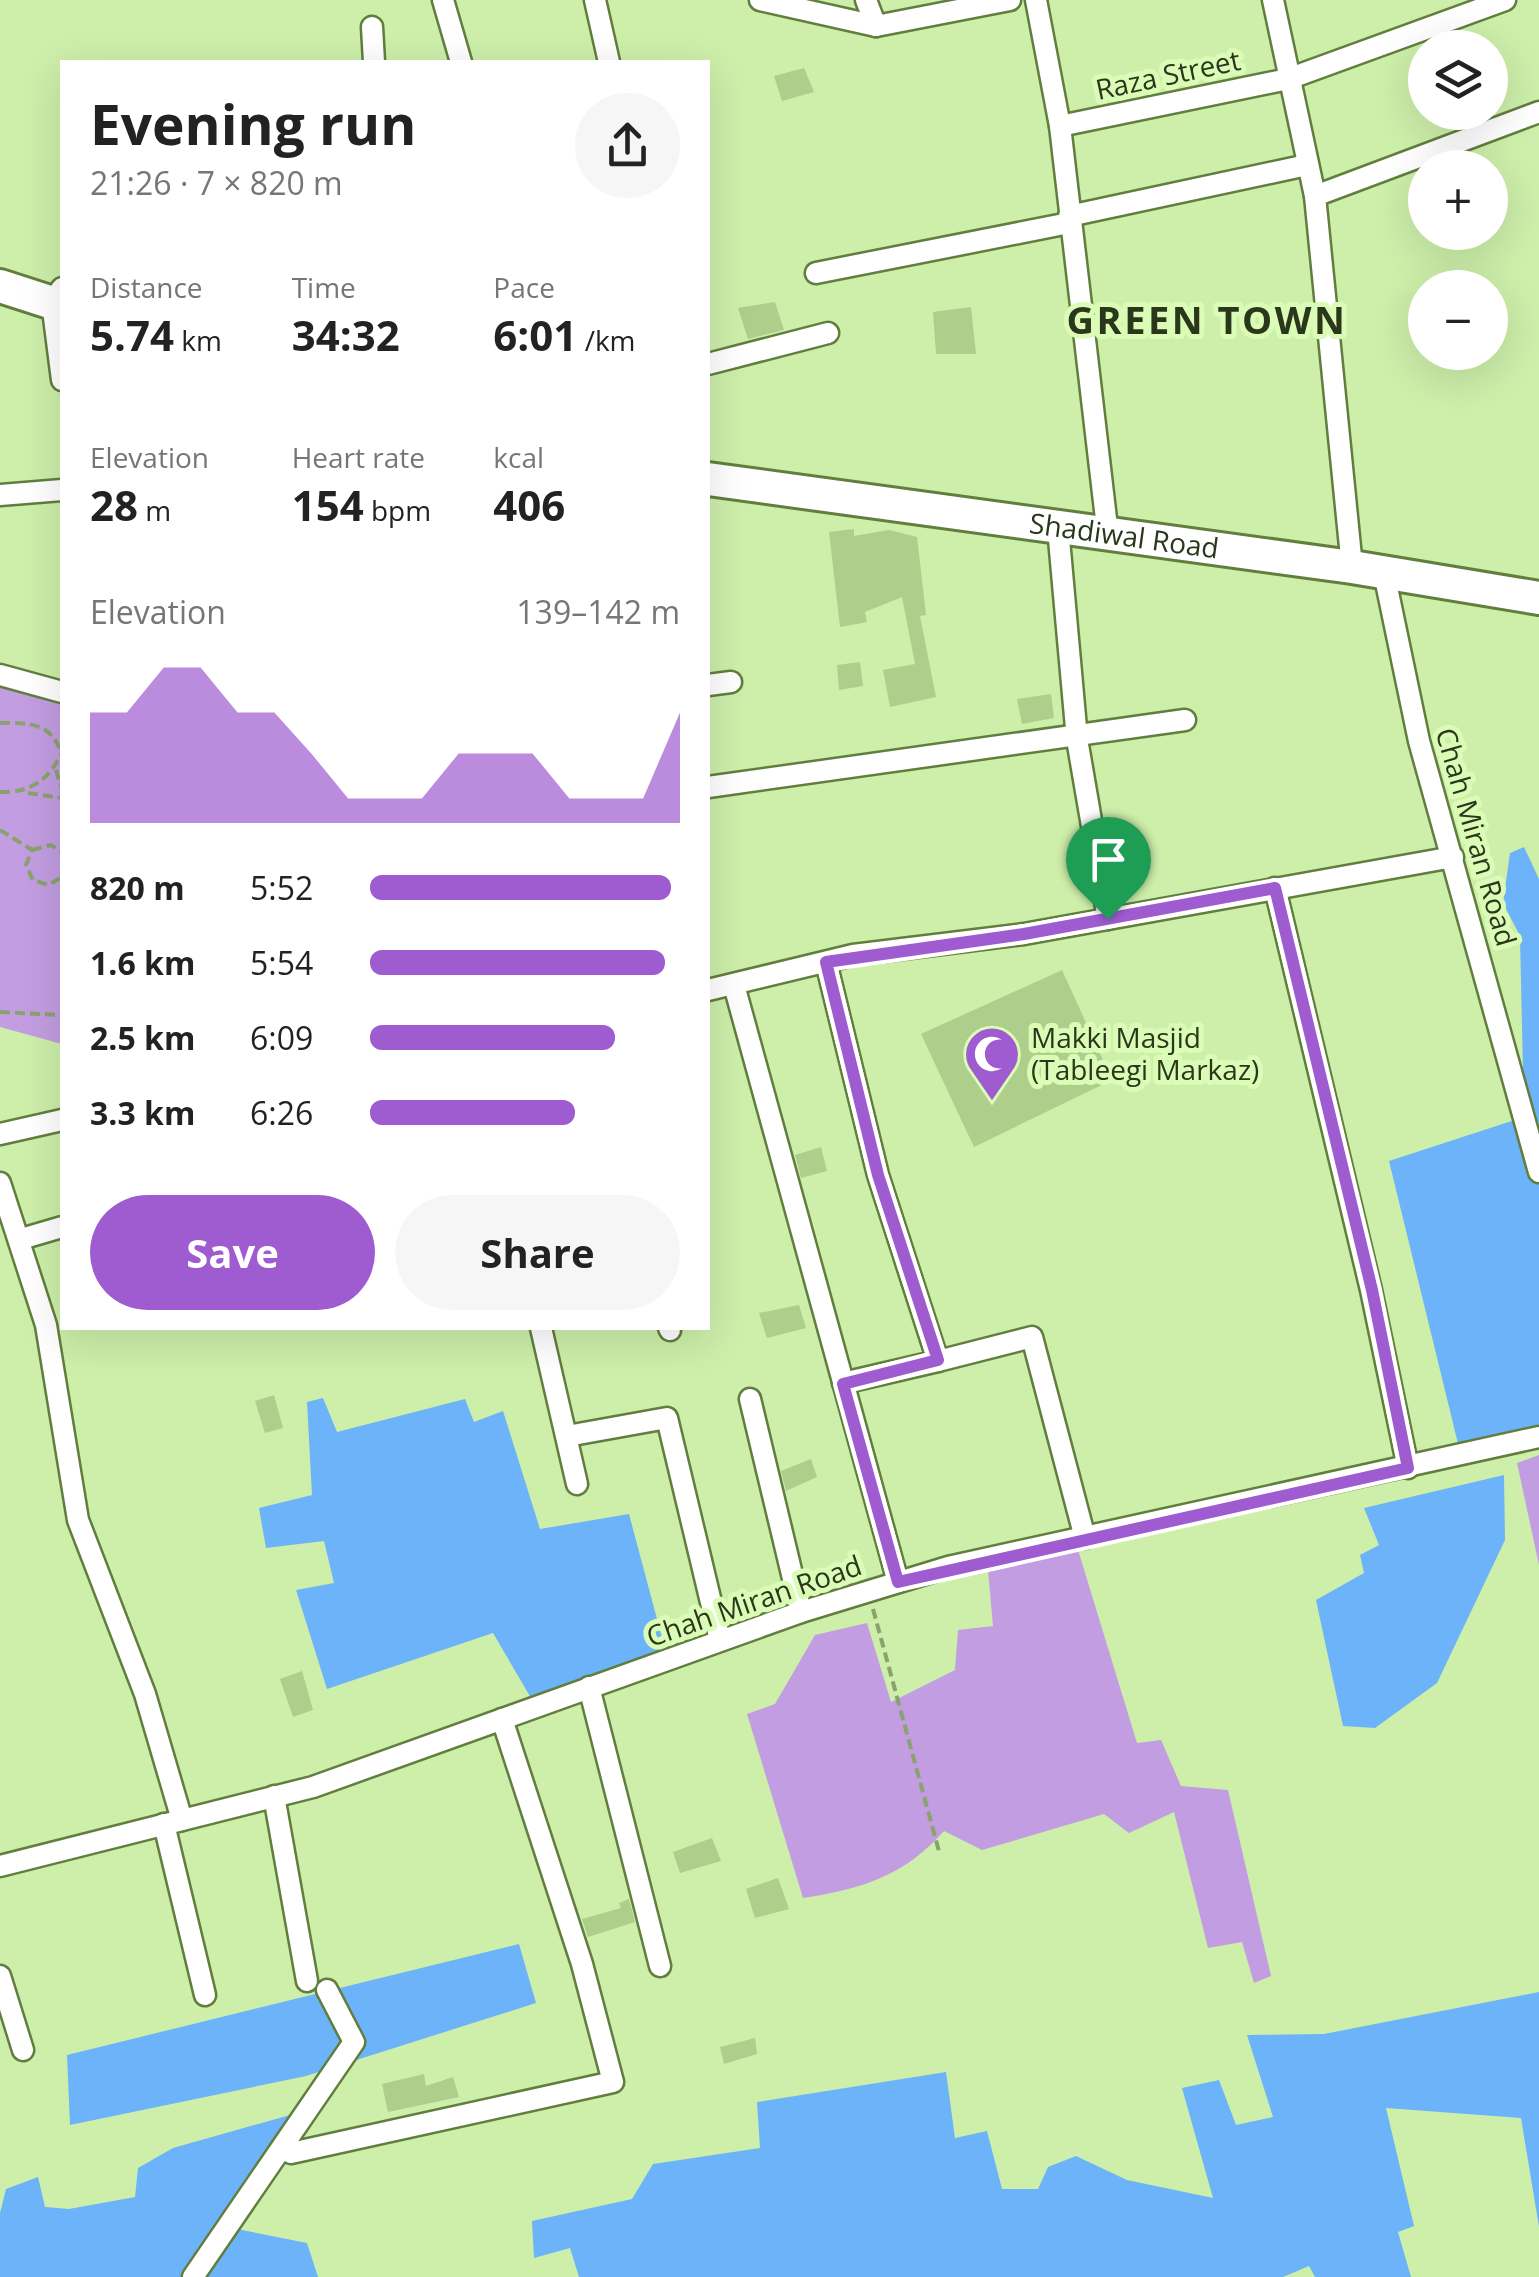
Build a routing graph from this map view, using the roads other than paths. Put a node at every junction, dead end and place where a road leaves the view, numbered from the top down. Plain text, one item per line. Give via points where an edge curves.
1 (443, 0) edge
2 (594, 0) edge
3 (760, 0) edge
4 (866, 0) edge
5 (1010, 0) edge
6 (1036, 0) edge
7 (1272, 0) edge
8 (1505, 0) edge
9 (987, 2) edge
10 (876, 26) junction
11 (372, 27) dead end
12 (374, 60) edge
13 (460, 60) edge
14 (608, 60) edge
15 (1288, 79) junction
16 (1539, 112) edge
17 (1060, 126) junction
18 (1307, 165) junction
19 (1315, 196) junction
20 (1069, 220) junction
21 (816, 272) dead end
22 (0, 286) edge
23 (59, 299) edge
24 (60, 326) edge
25 (828, 332) dead end
26 (710, 363) edge
27 (710, 479) edge
28 (60, 490) edge
29 (0, 495) edge
30 (1058, 528) junction
31 (1108, 536) junction
32 (1368, 570) junction
33 (1539, 598) edge
34 (0, 675) edge
35 (730, 682) dead end
36 (710, 685) edge
37 (60, 691) edge
38 (1185, 720) dead end
39 (1076, 739) junction
40 (710, 787) edge
41 (1454, 857) junction
42 (1275, 888) junction
43 (1108, 919) junction
44 (826, 962) junction
45 (734, 985) junction
46 (710, 990) edge
47 (60, 1120) edge
48 (0, 1134) edge
49 (1539, 1172) edge
50 (0, 1183) edge
51 (4, 1205) edge
52 (60, 1229) edge
53 (21, 1240) junction
54 (54, 1322) edge
55 (542, 1330) edge
56 (938, 1360) junction
57 (843, 1384) junction
58 (750, 1399) dead end
59 (566, 1436) junction
60 (1539, 1437) edge
61 (1408, 1468) junction
62 (577, 1484) dead end
63 (1085, 1538) junction
64 (898, 1582) junction
65 (801, 1612) junction
66 (720, 1640) junction
67 (589, 1688) junction
68 (502, 1720) junction
69 (274, 1796) junction
70 (173, 1822) junction
71 (0, 1866) edge
72 (660, 1966) dead end
73 (0, 1976) edge
74 (205, 1994) dead end
75 (23, 2050) dead end
76 (291, 2153) dead end
77 (193, 2277) edge

1 - 13 street
2 - 14 street
3 - 10 street
4 - 10 street
5 - 9 street
6 - 17 street
7 - 15 street, Chah Miran Road
8 - 15 street, Raza Street
9 - 10 street
11 - 12 street
15 - 17 street, Raza Street
15 - 18 street, Chah Miran Road
16 - 19 street
17 - 20 street
18 - 19 street, Chah Miran Road
18 - 20 street
19 - 32 street, Chah Miran Road
20 - 21 street
20 - 31 street
22 - 23 main road
23 - 24 street
25 - 26 street
27 - 30 main road, Shadiwal Road
28 - 29 street
30 - 31 main road, Shadiwal Road
30 - 39 street
31 - 32 main road, Shadiwal Road
32 - 33 main road, Shadiwal Road
32 - 41 street, Chah Miran Road
34 - 37 street
35 - 36 street
38 - 39 street
39 - 40 street
39 - 43 street
41 - 42 street
41 - 49 street, Chah Miran Road
42 - 43 street
42 - 61 street
43 - 44 street
44 - 45 street
44 - 56 street via 878,1175
45 - 46 street
45 - 57 street
47 - 48 street
50 - 51 street
51 - 53 street
52 - 53 street
53 - 54 street
54 - 70 street via 78,1520 145,1694
55 - 59 street
56 - 57 street
56 - 63 street via 1032,1337
57 - 64 street
58 - 65 street
59 - 62 street
59 - 66 street via 667,1418
60 - 61 street, Chah Miran Road
61 - 63 street, Chah Miran Road
63 - 64 street, Chah Miran Road
64 - 65 street, Chah Miran Road
65 - 66 street, Chah Miran Road
66 - 67 street, Chah Miran Road
67 - 68 street, Chah Miran Road
67 - 72 street
68 - 69 street, Chah Miran Road
68 - 76 street via 613,2082
69 - 70 street, Chah Miran Road
69 - 77 street via 317,1985 354,2042
70 - 71 street, Chah Miran Road
70 - 74 street
73 - 75 street

